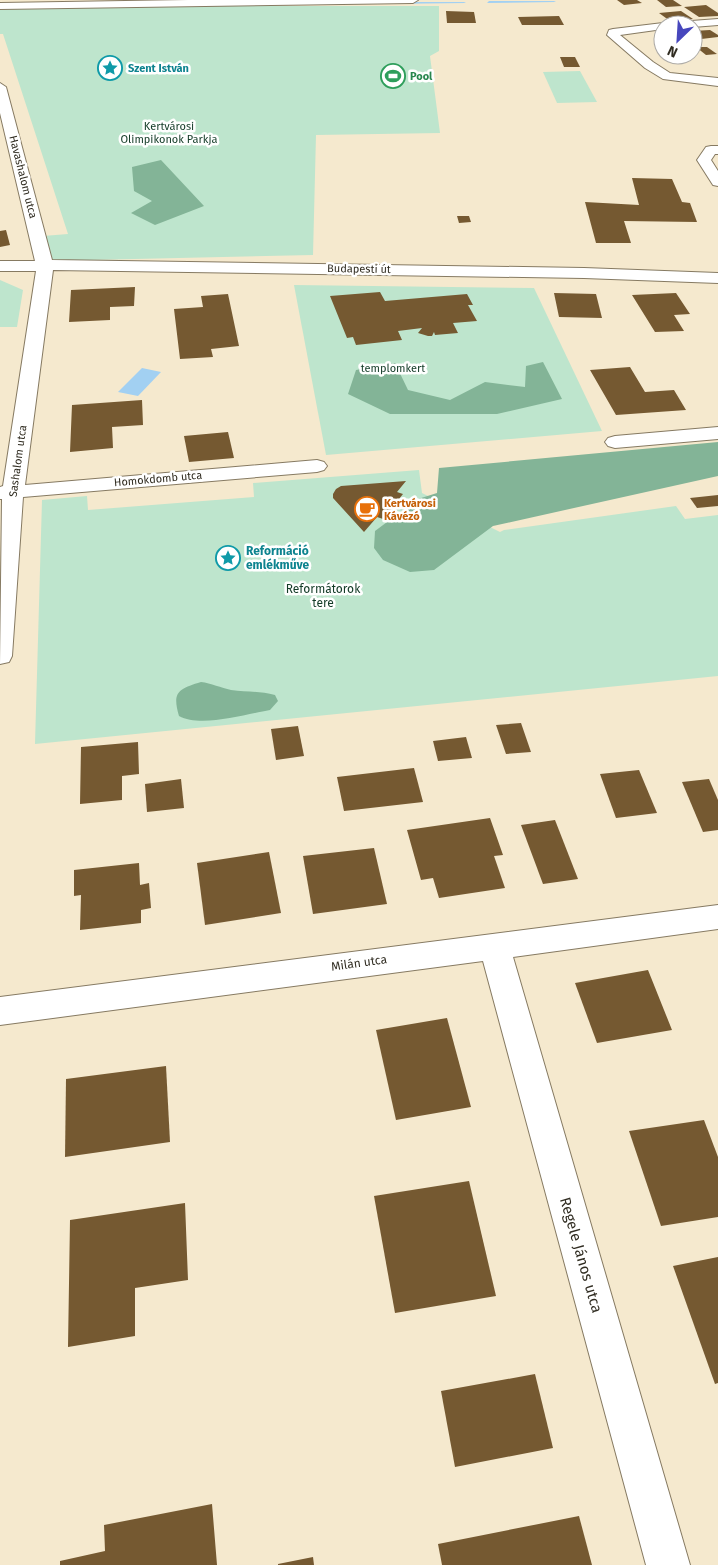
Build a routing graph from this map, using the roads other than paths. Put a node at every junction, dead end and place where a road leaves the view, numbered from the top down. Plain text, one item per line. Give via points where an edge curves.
1 (413, 0) edge
2 (0, 6) edge
3 (718, 22) edge
4 (703, 23) edge
5 (653, 27) edge
6 (718, 82) edge
7 (1, 93) edge
8 (718, 150) edge
9 (718, 182) edge
10 (0, 266) edge
11 (45, 266) junction
12 (718, 278) edge
13 (718, 433) edge
14 (615, 442) dead end
15 (317, 466) dead end
16 (7, 492) edge
17 (0, 656) edge
18 (718, 917) edge
19 (494, 945) junction
20 (0, 1011) edge
21 (668, 1565) edge

1 - 2 street
3 - 4 street
5 - 6 street via 625,29 613,32 613,35 667,76
7 - 11 street, Havashalom utca
8 - 9 street via 711,150 704,160
10 - 11 street, Budapesti út
11 - 12 street, Budapesti út
11 - 16 street, Sashalom utca
13 - 14 street
15 - 16 street, Homokdomb utca
16 - 17 street, Sashalom utca
18 - 19 street, Milán utca
19 - 20 street, Milán utca
19 - 21 street, Regele János utca

